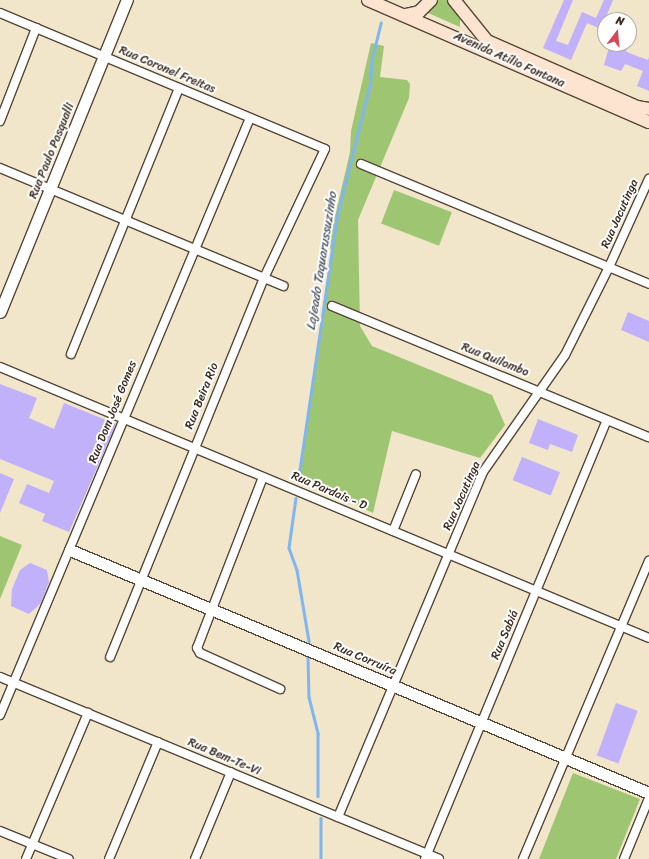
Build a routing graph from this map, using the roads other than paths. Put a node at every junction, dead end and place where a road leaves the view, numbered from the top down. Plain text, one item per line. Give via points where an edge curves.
1 (127, 0) edge
2 (368, 0) edge
3 (431, 0) edge
4 (454, 0) edge
5 (0, 13) edge
6 (405, 15) junction
7 (36, 28) junction
8 (104, 57) junction
9 (179, 88) junction
10 (649, 109) edge
11 (250, 118) junction
12 (0, 121) edge
13 (649, 122) edge
14 (325, 149) joint
15 (361, 164) dead end
16 (0, 168) edge
17 (649, 179) edge
18 (51, 189) junction
19 (125, 221) junction
20 (195, 248) junction
21 (609, 267) junction
22 (264, 278) junction
23 (649, 284) edge
24 (283, 286) dead end
25 (332, 306) dead end
26 (0, 312) edge
27 (71, 354) dead end
28 (0, 366) edge
29 (539, 392) junction
30 (123, 418) junction
31 (607, 420) junction
32 (649, 437) edge
33 (194, 448) junction
34 (416, 474) dead end
35 (263, 477) junction
36 (393, 531) junction
37 (70, 550) junction
38 (450, 555) junction
39 (649, 560) edge
40 (141, 579) junction
41 (536, 591) junction
42 (212, 609) junction
43 (621, 627) junction
44 (649, 638) edge
45 (110, 656) dead end
46 (0, 677) edge
47 (13, 682) junction
48 (395, 685) junction
49 (280, 689) dead end
50 (88, 713) junction
51 (0, 715) edge
52 (482, 721) junction
53 (158, 742) junction
54 (565, 757) junction
55 (231, 772) junction
56 (649, 793) edge
57 (649, 798) edge
58 (338, 818) junction
59 (0, 831) edge
60 (32, 844) junction
61 (426, 857) edge
62 (26, 859) edge
63 (69, 859) edge
64 (109, 859) edge
65 (195, 859) edge
66 (439, 859) edge
67 (523, 859) edge
68 (624, 859) edge

1 - 8 street, Rua Paulo Pasqualli
2 - 6 main road, Avenida Atílio Fontana
3 - 6 main road via 419,12
4 - 10 main road, Avenida Atílio Fontana via 487,41 637,107
5 - 7 street, Rua Coronel Freitas
6 - 13 main road, Avenida Atílio Fontana
7 - 8 street, Rua Coronel Freitas
7 - 12 street
8 - 9 street, Rua Coronel Freitas
8 - 18 street, Rua Paulo Pasqualli
9 - 11 street, Rua Coronel Freitas
9 - 19 street
11 - 14 street, Rua Coronel Freitas
11 - 20 street, Rua Dom José Gomes
14 - 22 street, Rua Beira Rio
15 - 21 street
16 - 18 street
17 - 21 street, Rua Jacutinga
18 - 19 street
18 - 26 street, Rua Paulo Pasqualli
19 - 20 street
19 - 27 street
20 - 22 street
20 - 30 street, Rua Dom José Gomes
21 - 23 street
21 - 29 street, Rua Jacutinga via 565,355
22 - 24 street
22 - 33 street, Rua Beira Rio
25 - 29 street, Rua Quilombo
28 - 30 street, Rua Pardais - D
29 - 31 street, Rua Quilombo
29 - 38 street, Rua Jacutinga via 483,472
30 - 33 street, Rua Pardais - D
30 - 37 street, Rua Dom José Gomes
31 - 32 street, Rua Quilombo
31 - 41 street, Rua Sabiá
33 - 35 street, Rua Pardais - D
33 - 40 street, Rua Beira Rio
34 - 36 street
35 - 36 street, Rua Pardais - D
35 - 42 street
36 - 38 street, Rua Pardais - D
37 - 40 street, Rua Corruíra
37 - 47 street, Rua Dom José Gomes
38 - 41 street, Rua Pardais - D
38 - 48 street, Rua Jacutinga
39 - 43 street
40 - 42 street, Rua Corruíra
40 - 45 street, Rua Beira Rio
41 - 43 street, Rua Pardais - D
41 - 52 street, Rua Sabiá
42 - 48 street, Rua Corruíra
42 - 49 street via 198,642 200,653
43 - 44 street, Rua Pardais - D
43 - 54 street
46 - 47 street, Rua Bem-Te-Vi
47 - 50 street, Rua Bem-Te-Vi
47 - 51 street, Rua Dom José Gomes
48 - 52 street, Rua Corruíra
48 - 58 street, Rua Jacutinga
50 - 53 street, Rua Bem-Te-Vi
50 - 60 street
52 - 54 street, Rua Corruíra
52 - 61 street, Rua Sabiá
53 - 55 street, Rua Bem-Te-Vi
53 - 64 street
54 - 56 street, Rua Corruíra
54 - 67 street
55 - 58 street, Rua Bem-Te-Vi
55 - 65 street
57 - 68 street
58 - 61 street, Rua Bem-Te-Vi
59 - 60 street
60 - 62 street
60 - 63 street
61 - 66 street, Rua Bem-Te-Vi

